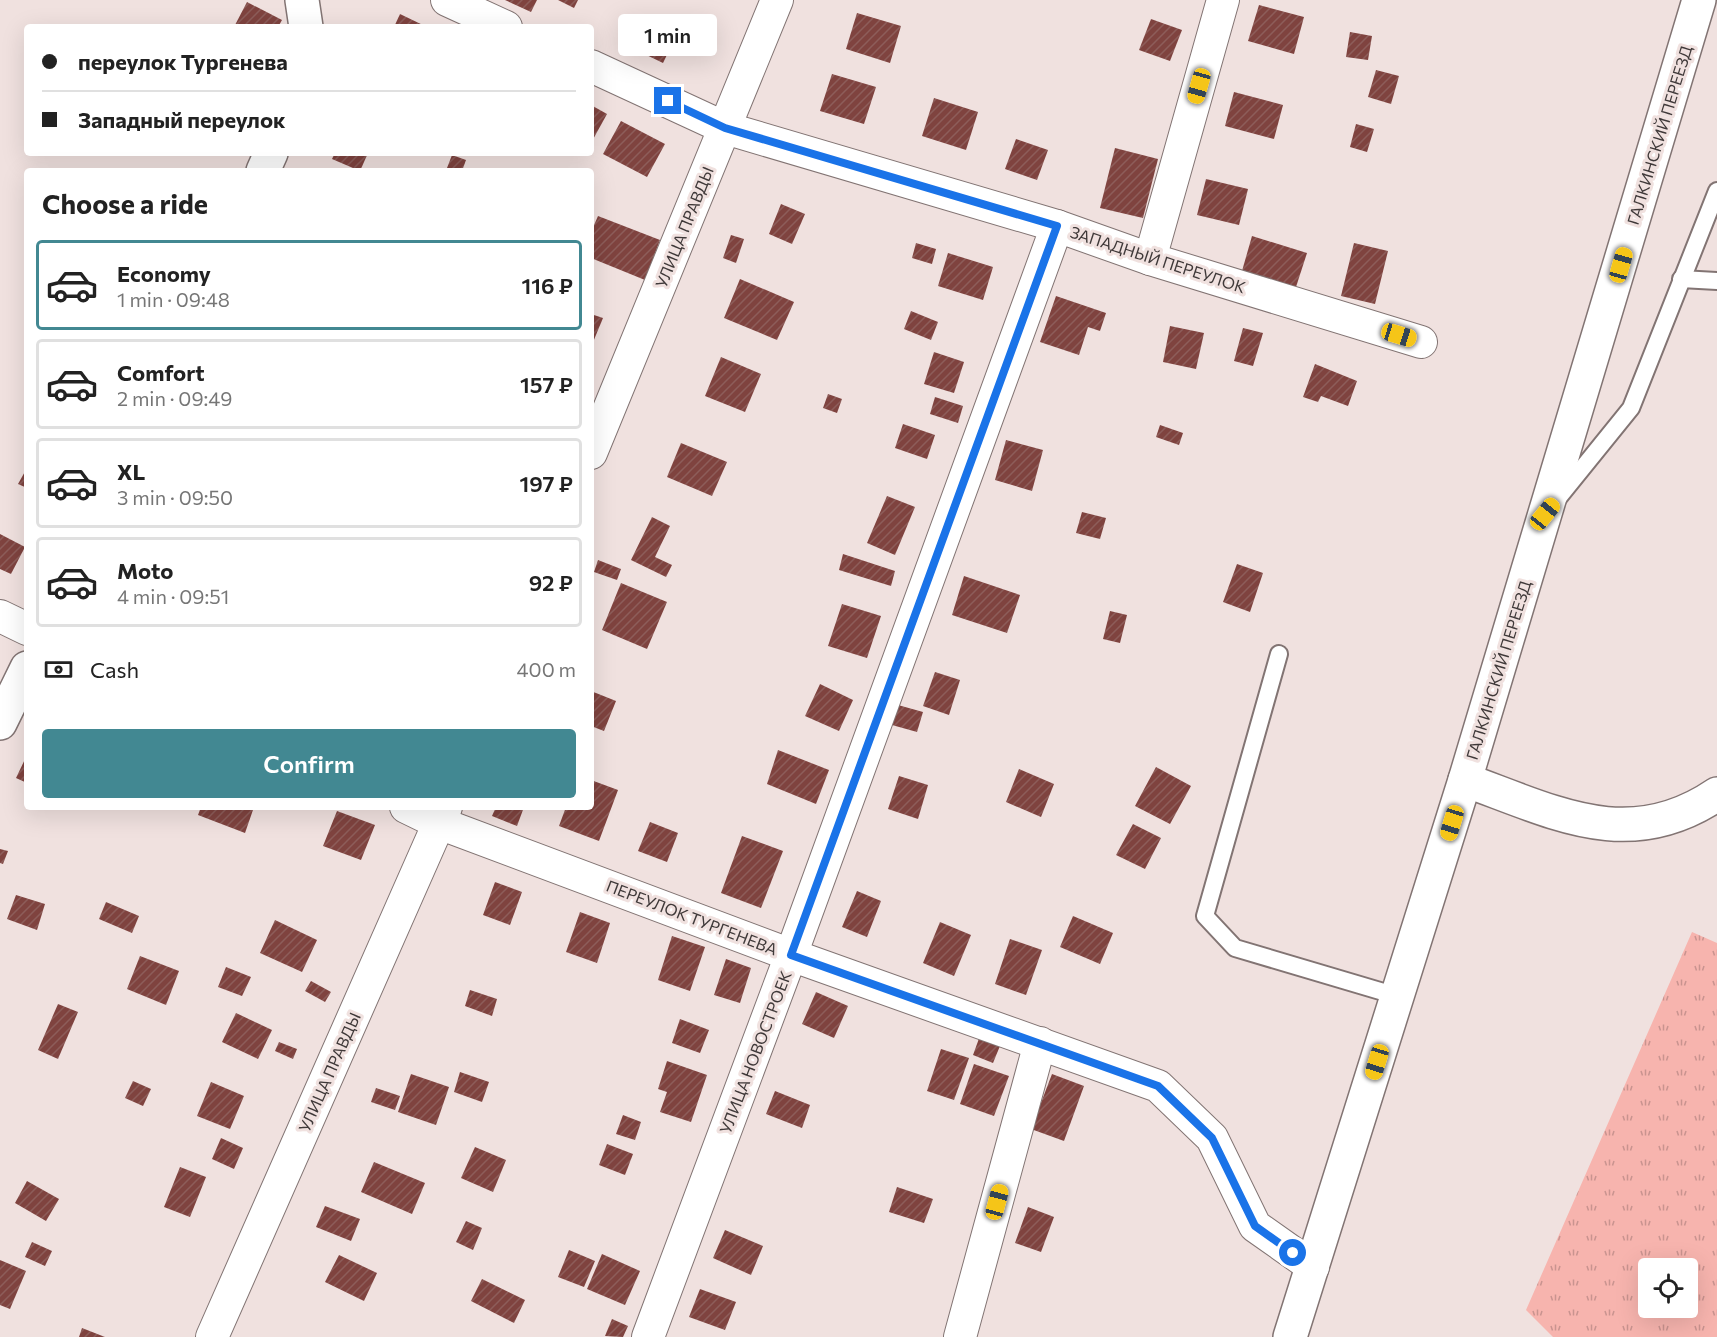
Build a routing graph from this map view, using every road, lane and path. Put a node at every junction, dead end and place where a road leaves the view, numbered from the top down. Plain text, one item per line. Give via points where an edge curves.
1 (302, 0) edge
2 (447, 0) edge
3 (777, 0) edge
4 (1223, 0) edge
5 (1699, 0) edge
6 (306, 24) edge
7 (499, 24) edge
8 (594, 67) edge
9 (725, 128) junction
10 (1717, 191) edge
11 (1057, 226) junction
12 (1150, 259) junction
13 (1681, 279) junction
14 (1717, 281) edge
15 (1421, 342) dead end
16 (594, 446) edge
17 (1545, 514) junction
18 (0, 616) edge
19 (24, 628) edge
20 (1279, 654) dead end
21 (24, 674) edge
22 (0, 723) edge
23 (1465, 780) junction
24 (1717, 794) edge
25 (420, 810) edge
26 (443, 815) edge
27 (791, 955) junction
28 (1397, 996) junction
29 (1040, 1043) junction
30 (1312, 1267) junction
31 (212, 1337) edge
32 (648, 1337) edge
33 (960, 1337) edge
34 (1290, 1337) edge

1 - 6 main road
2 - 7 street
3 - 9 street, УЛИЦА ПРАВДЫ
4 - 12 street
5 - 17 main road, ГАЛКИНСКИЙ ПЕРЕЕЗД
8 - 9 street, ЗАПАДНЫЙ ПЕРЕУЛОК
9 - 11 street, ЗАПАДНЫЙ ПЕРЕУЛОК
9 - 16 street, УЛИЦА ПРАВДЫ
10 - 13 lane
11 - 12 street, ЗАПАДНЫЙ ПЕРЕУЛОК
11 - 27 street, УЛИЦА НОВОСТРОЕК
12 - 15 street, ЗАПАДНЫЙ ПЕРЕУЛОК
13 - 14 lane
13 - 17 lane via 1631,408
17 - 23 main road, ГАЛКИНСКИЙ ПЕРЕЕЗД
18 - 19 street
20 - 28 lane via 1205,916 1235,948
21 - 22 main road
23 - 24 main road via 1604,825 1674,818
23 - 28 main road, ГАЛКИНСКИЙ ПЕРЕЕЗД
25 - 26 street, ПЕРЕУЛОК ТУРГЕНЕВА
26 - 27 street, ПЕРЕУЛОК ТУРГЕНЕВА
26 - 31 street, УЛИЦА ПРАВДЫ
27 - 29 street, ПЕРЕУЛОК ТУРГЕНЕВА
27 - 32 street, УЛИЦА НОВОСТРОЕК
28 - 30 main road, ГАЛКИНСКИЙ ПЕРЕЕЗД
29 - 30 street, ПЕРЕУЛОК ТУРГЕНЕВА via 1158,1086 1212,1138 1255,1226
29 - 33 street
30 - 34 main road, ГАЛКИНСКИЙ ПЕРЕЕЗД

